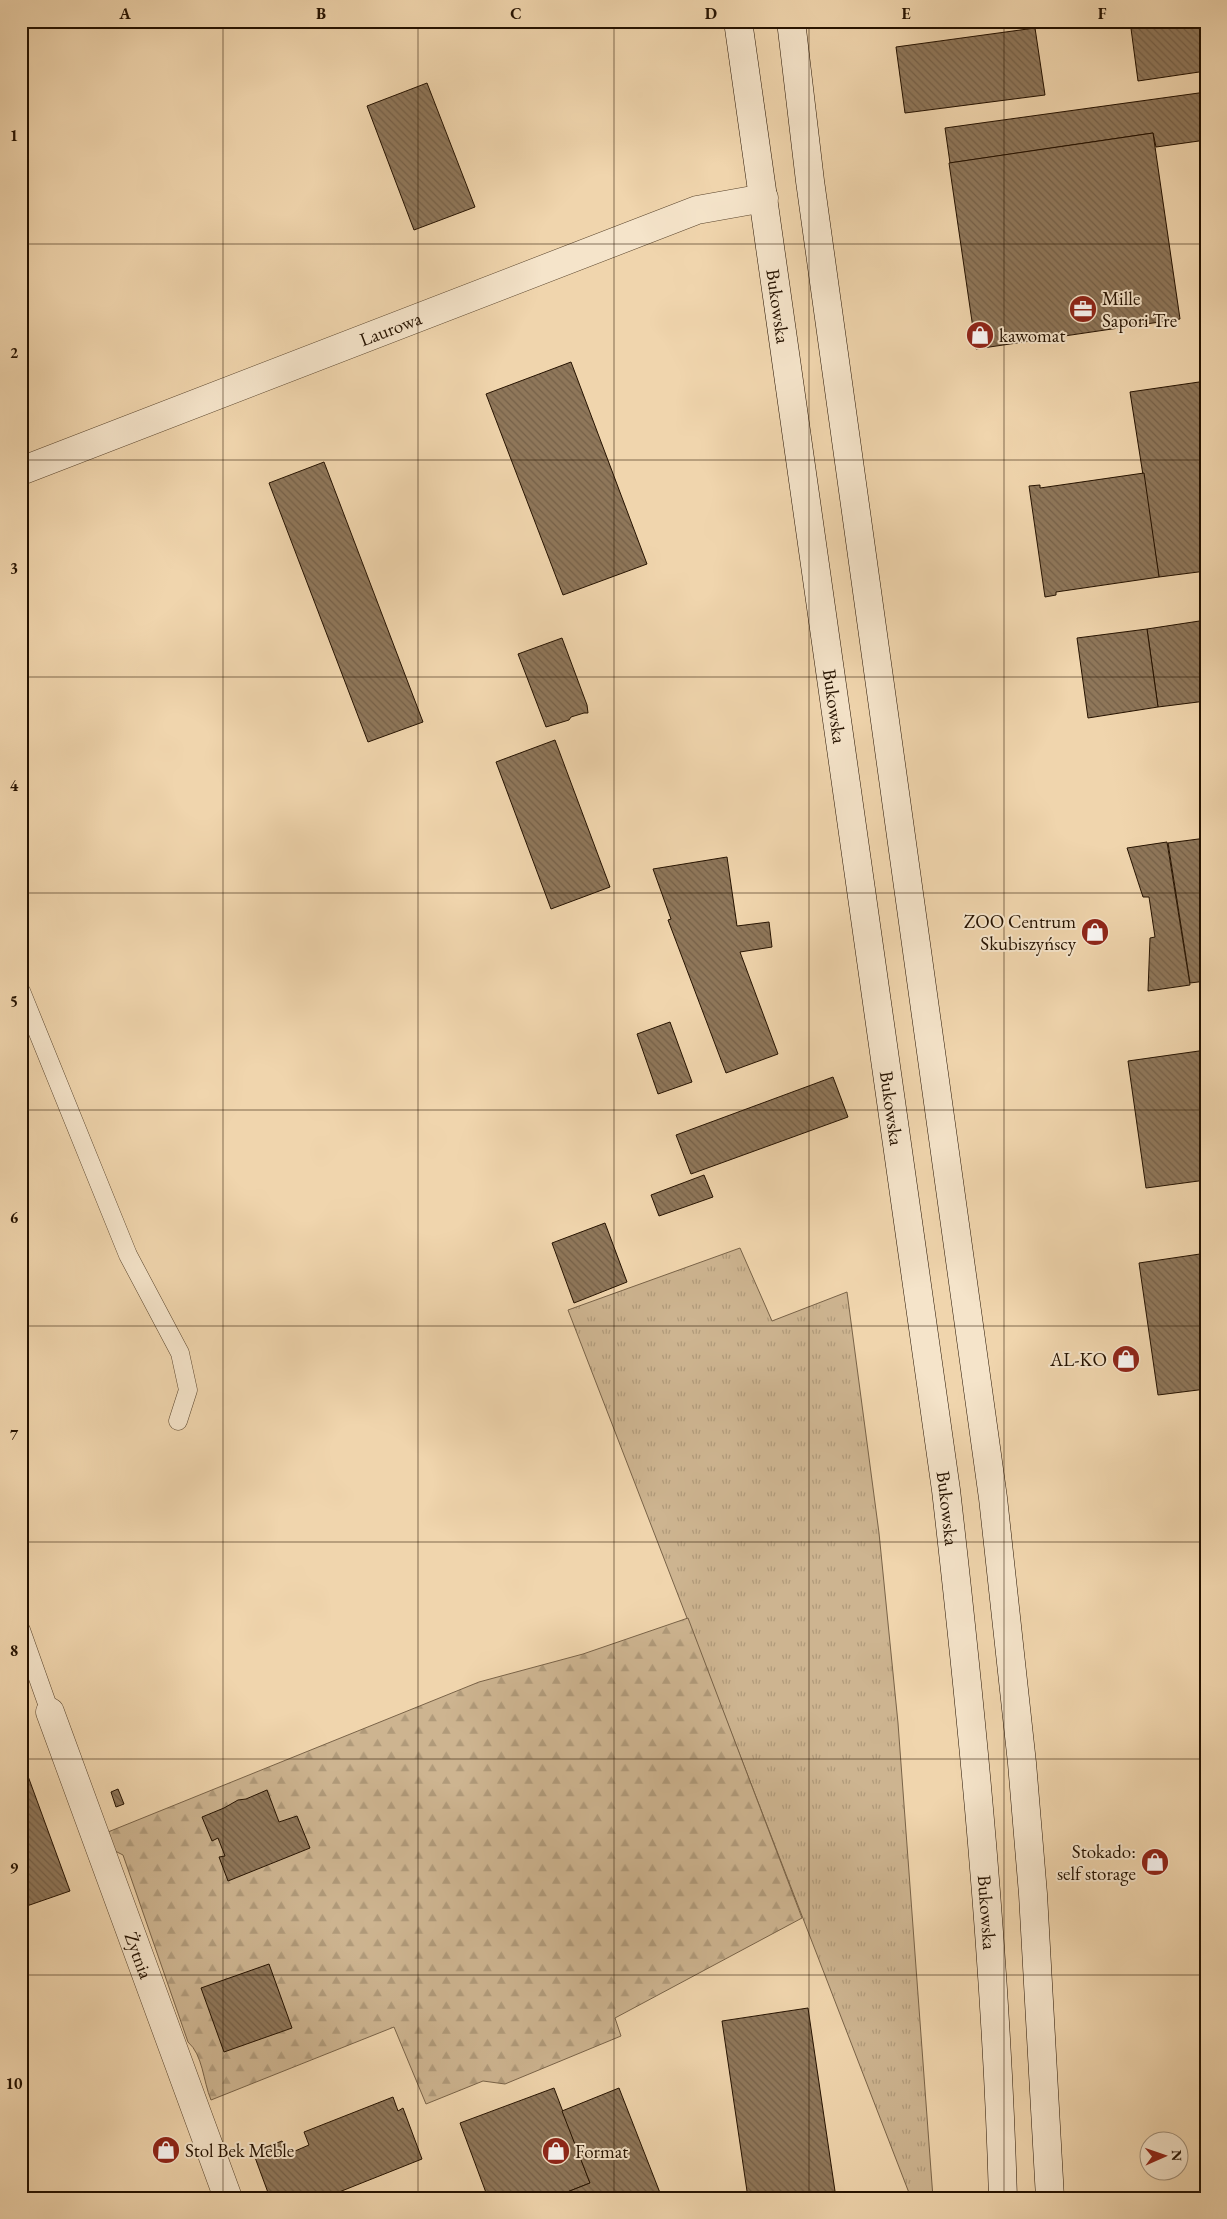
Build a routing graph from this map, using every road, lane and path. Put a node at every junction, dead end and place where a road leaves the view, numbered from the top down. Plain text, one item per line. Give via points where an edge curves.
1 (738, 21) edge
2 (791, 21) edge
3 (764, 198) junction
4 (21, 471) edge
5 (21, 991) edge
6 (178, 1421) dead end
7 (21, 1630) edge
8 (50, 1712) joint
9 (228, 2198) edge
10 (1003, 2198) edge
11 (1050, 2198) edge

1 - 3 main road, Bukowska
2 - 11 main road via 993,1498 1032,1884
3 - 4 main road, Laurowa via 697,210
3 - 10 main road, Bukowska via 946,1490 978,1800
5 - 6 lane via 128,1255 180,1353 188,1390
7 - 8 lane
8 - 9 main road, Żytnia

